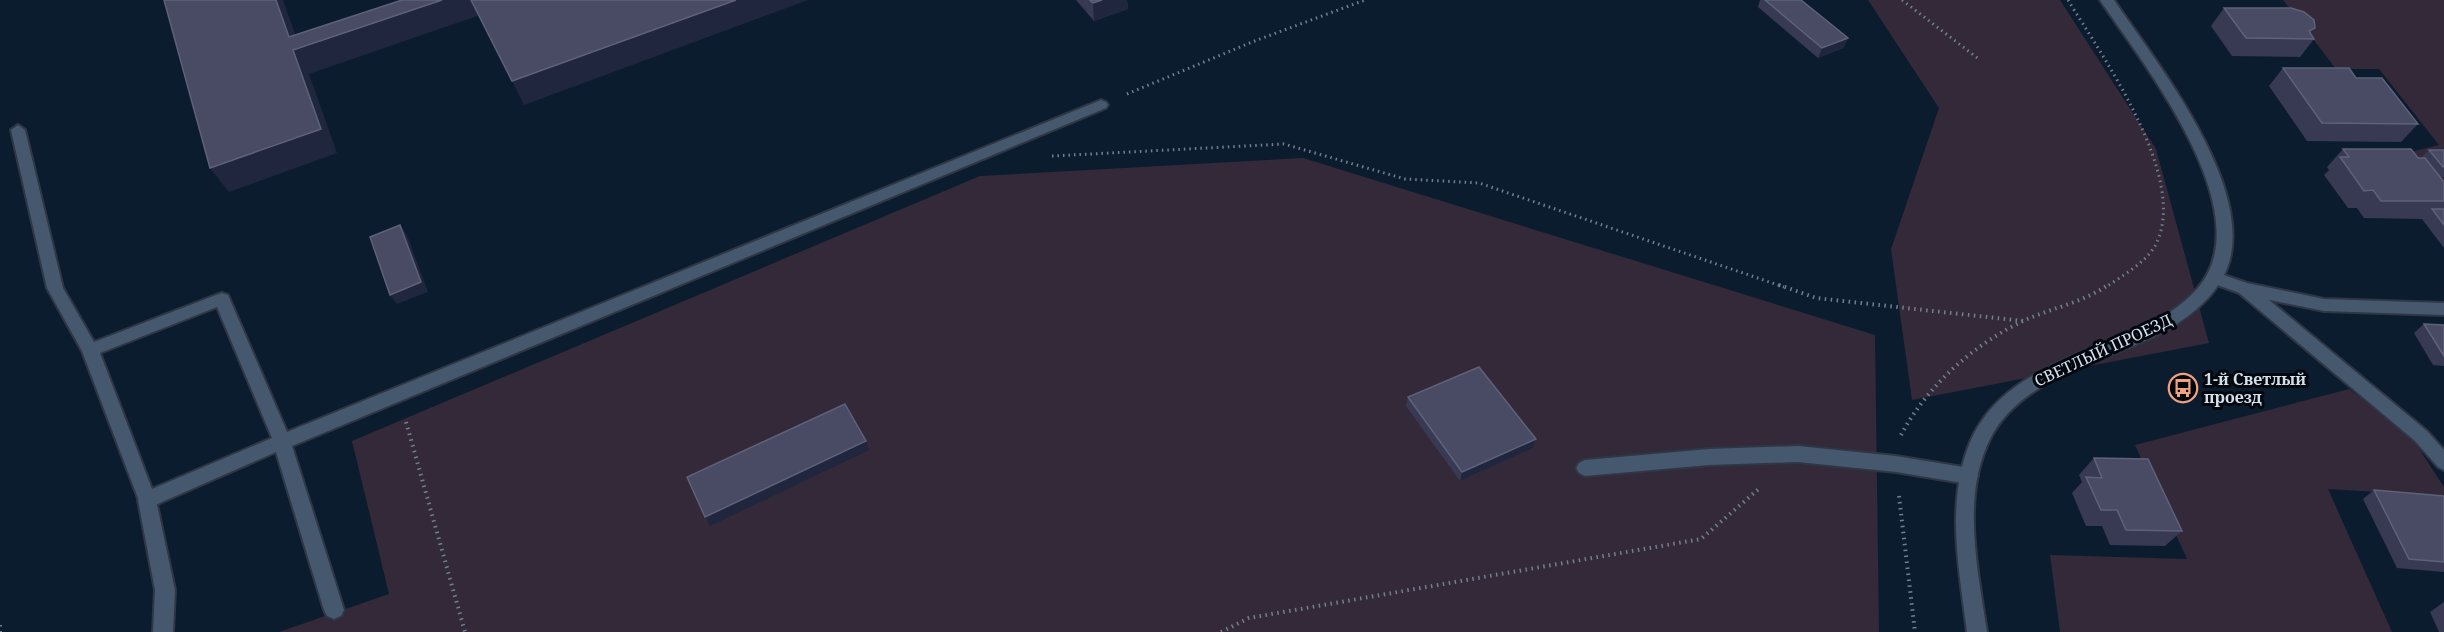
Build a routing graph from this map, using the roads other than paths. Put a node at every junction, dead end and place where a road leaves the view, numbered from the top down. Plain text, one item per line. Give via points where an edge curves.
1 (2107, 0) edge
2 (1101, 105) road end
3 (18, 130) dead end
4 (2215, 278) junction
5 (2245, 289) junction
6 (2444, 309) edge
7 (90, 350) junction
8 (282, 442) junction
9 (2444, 462) edge
10 (1585, 468) dead end
11 (1969, 476) junction
12 (147, 500) junction
13 (334, 610) dead end
14 (163, 632) edge
15 (1977, 632) edge

1 - 4 street via 2192,132 2211,169 2222,208 2223,251
2 - 8 street
3 - 7 street via 56,288
4 - 5 street
4 - 11 street, СВЕТЛЫЙ ПРОЕЗД via 2193,303 2167,323 2026,387 1998,410 1980,440
5 - 6 street via 2324,305
5 - 9 street via 2421,436
7 - 8 street via 222,299
7 - 12 street
8 - 12 street
8 - 13 street
10 - 11 street via 1798,454
11 - 15 street, СВЕТЛЫЙ ПРОЕЗД via 1966,520
12 - 14 street via 165,590

